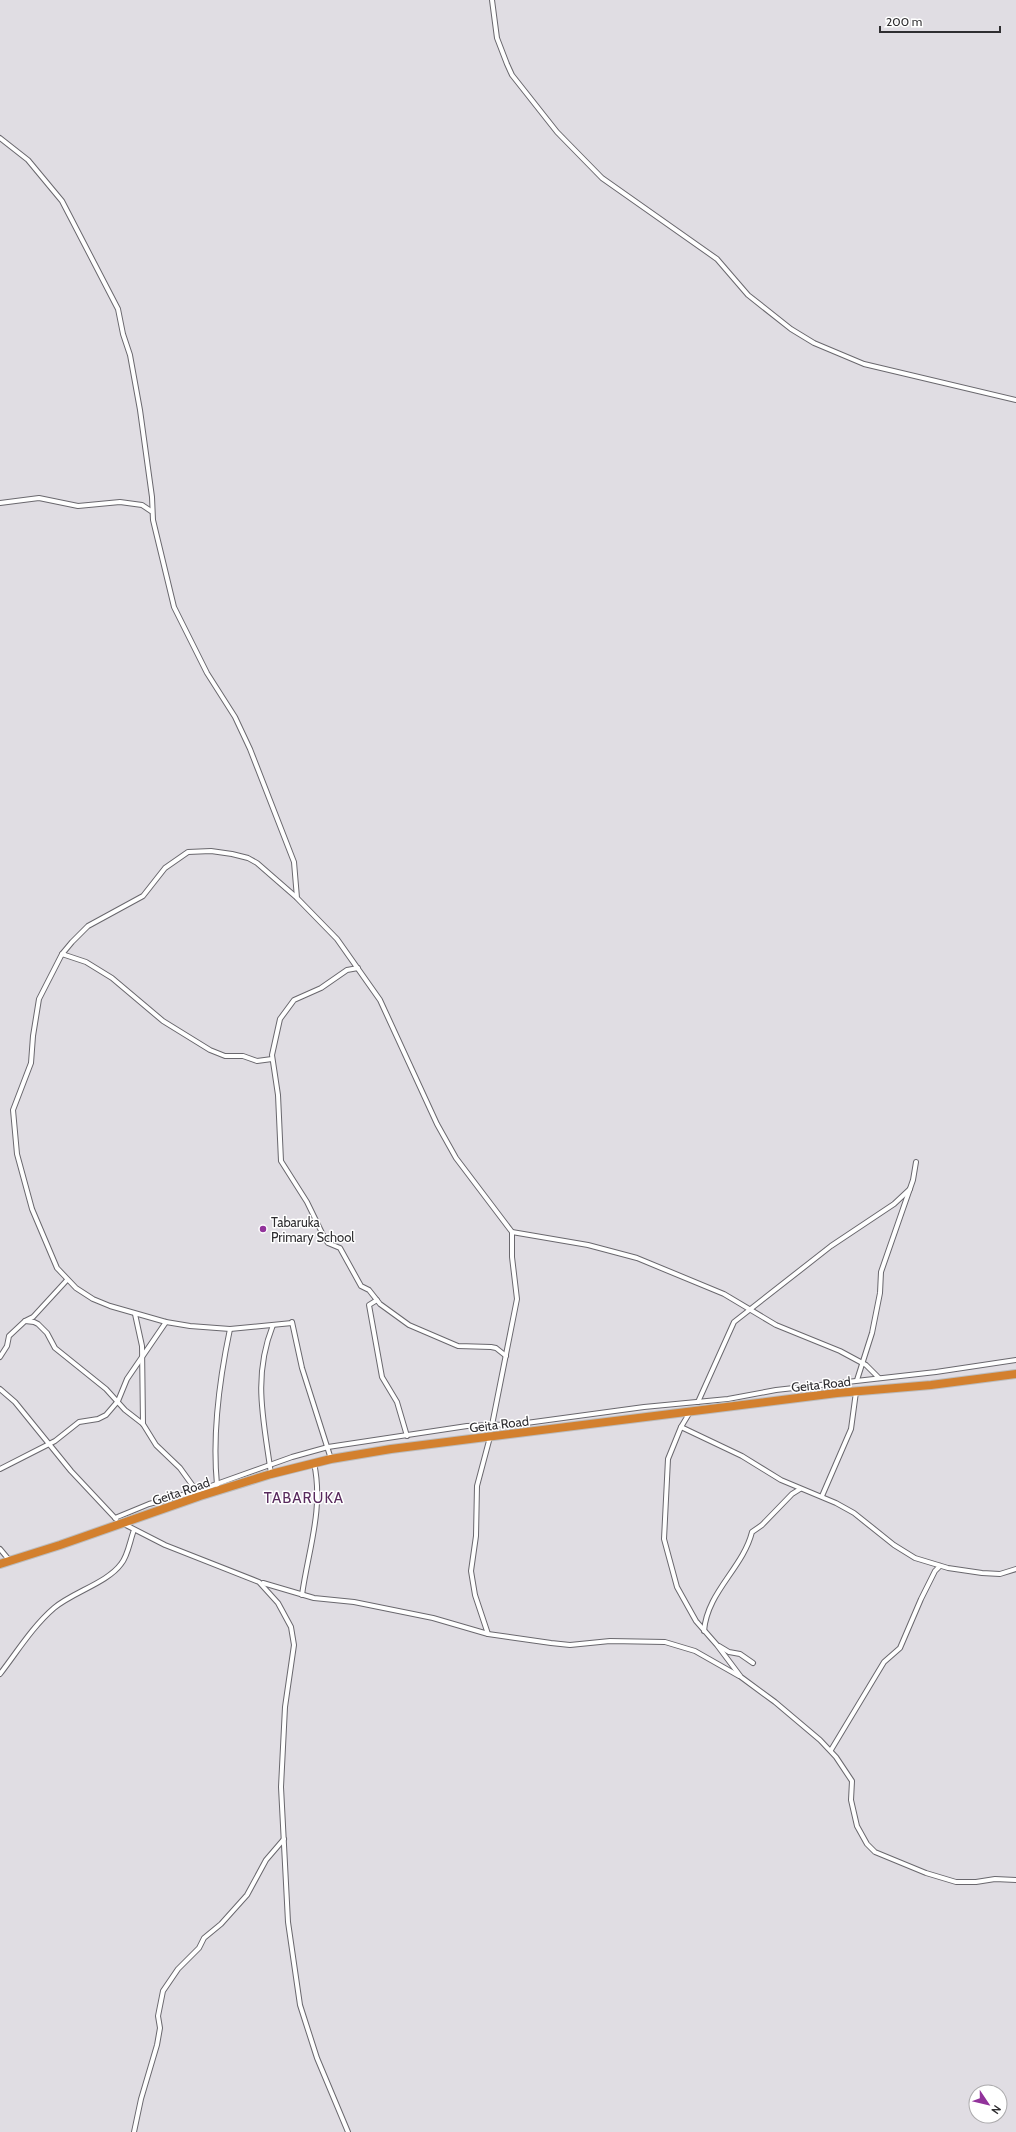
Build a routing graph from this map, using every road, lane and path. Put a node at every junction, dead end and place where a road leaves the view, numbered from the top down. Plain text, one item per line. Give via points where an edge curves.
1 (492, 0) edge
2 (0, 138) edge
3 (1016, 400) edge
4 (0, 503) edge
5 (151, 511) junction
6 (297, 898) junction
7 (62, 954) junction
8 (358, 968) junction
9 (272, 1059) junction
10 (916, 1162) dead end
11 (910, 1189) junction
12 (512, 1232) junction
13 (67, 1280) junction
14 (377, 1300) junction
15 (750, 1309) junction
16 (134, 1314) junction
17 (25, 1321) junction
18 (166, 1322) junction
19 (273, 1325) junction
20 (230, 1329) junction
21 (506, 1356) junction
22 (0, 1357) edge
23 (141, 1358) junction
24 (1016, 1360) edge
25 (862, 1362) junction
26 (1016, 1374) edge
27 (879, 1378) junction
28 (857, 1380) junction
29 (0, 1389) edge
30 (856, 1392) junction
31 (118, 1401) junction
32 (698, 1402) junction
33 (690, 1412) junction
34 (143, 1424) junction
35 (492, 1425) junction
36 (680, 1427) junction
37 (407, 1436) junction
38 (490, 1437) junction
39 (50, 1445) junction
40 (328, 1447) junction
41 (331, 1459) junction
42 (314, 1463) junction
43 (270, 1465) junction
44 (0, 1469) edge
45 (272, 1474) junction
46 (217, 1488) junction
47 (800, 1489) junction
48 (199, 1494) junction
49 (822, 1496) junction
50 (115, 1518) junction
51 (123, 1524) junction
52 (134, 1530) junction
53 (0, 1549) edge
54 (10, 1561) junction
55 (0, 1564) edge
56 (940, 1566) junction
57 (1016, 1569) edge
58 (260, 1582) junction
59 (302, 1595) junction
60 (704, 1631) junction
61 (488, 1634) junction
62 (717, 1645) junction
63 (753, 1663) dead end
64 (0, 1674) edge
65 (741, 1677) junction
66 (831, 1750) junction
67 (284, 1839) junction
68 (1016, 1880) edge
69 (134, 2132) edge
70 (348, 2132) edge

1 - 3 street via 497,38 512,75 557,132 602,178 718,259 748,295 791,328 814,343 864,364
2 - 5 street via 28,160 62,201 118,309 140,410 152,497
4 - 5 street via 38,498 78,506 120,502 142,505
5 - 6 street via 174,607 200,660 235,717 250,749 294,862
6 - 7 street via 251,859 214,851 188,852 163,870 143,896 90,925
6 - 8 street via 329,929
7 - 9 street via 86,962 112,978 164,1021 210,1050 225,1056 243,1056 257,1061
7 - 13 street via 39,999 31,1063 13,1110 17,1154 29,1201 57,1268
8 - 9 street via 347,970 321,988 294,1000 280,1019
8 - 12 street via 384,1008 435,1119 456,1158
9 - 14 street via 278,1095 280,1161 307,1202 325,1239 340,1248 361,1286 369,1290
10 - 11 street
11 - 15 street via 894,1204 831,1246
11 - 25 street via 881,1272 872,1333
12 - 15 street via 588,1245 632,1257 724,1294
12 - 21 street via 517,1299
13 - 16 street via 93,1299
13 - 17 street via 33,1317
14 - 21 street via 390,1312 422,1332 458,1346 496,1348
14 - 37 street via 369,1305 382,1377 397,1402
15 - 25 street via 780,1327 832,1347
15 - 32 street via 734,1322
16 - 18 street
16 - 23 street via 141,1336
17 - 22 street via 9,1336 7,1346
17 - 31 street via 38,1324 47,1333 53,1346
18 - 20 street
18 - 23 street
19 - 20 street
19 - 40 street via 292,1323 306,1380
19 - 43 street via 266,1341 260,1376 264,1434
20 - 46 street via 214,1431
21 - 35 street
23 - 31 street via 127,1379
23 - 34 street
24 - 27 street
25 - 27 street
25 - 28 street
26 - 30 highway, Geita Road
27 - 28 street
28 - 32 street via 758,1392 728,1400
29 - 39 street via 15,1402
30 - 33 highway, Geita Road
30 - 49 street via 851,1429
31 - 34 street
31 - 39 street via 102,1418 79,1422
32 - 35 street via 519,1424
33 - 36 street
33 - 38 highway, Geita Road
34 - 48 street via 156,1445 180,1468
35 - 37 street via 467,1426
36 - 47 street via 742,1456
36 - 60 street via 668,1459 664,1539 677,1587 687,1609
37 - 40 street
38 - 41 highway, Geita Road
38 - 61 street via 477,1486 476,1536 471,1571 475,1596
39 - 44 street
39 - 50 street
40 - 41 street
40 - 43 street
41 - 42 highway, Geita Road
42 - 45 highway, Geita Road
42 - 59 street via 318,1491 317,1514
43 - 45 street
43 - 46 street
45 - 46 highway, Geita Road
46 - 48 highway, Geita Road
47 - 49 street
47 - 60 street via 752,1532 739,1563 712,1601
48 - 50 street via 149,1504
48 - 51 highway, Geita Road
49 - 56 street via 854,1513 894,1545 915,1558
50 - 51 street
51 - 52 street
51 - 54 highway, Geita Road
52 - 58 street
52 - 64 street via 121,1565 53,1609
53 - 54 street
54 - 55 highway, Geita Road
56 - 57 street via 991,1574
56 - 66 street via 920,1599 900,1648 884,1662
58 - 59 street
58 - 67 street via 278,1603 294,1636 285,1708 282,1768
59 - 61 street via 354,1602 433,1618
60 - 62 street
61 - 65 street via 570,1644 610,1641 665,1642 695,1651
62 - 63 street via 729,1652 740,1654
62 - 65 street
65 - 66 street via 764,1692
66 - 68 street via 851,1778 854,1818 860,1834 875,1852 956,1882
67 - 69 street via 266,1860 246,1894 221,1924 204,1938 199,1948 178,1969 163,1991 158,2016 160,2028 157,2045 142,2093
67 - 70 street via 288,1922 300,2005 313,2047

